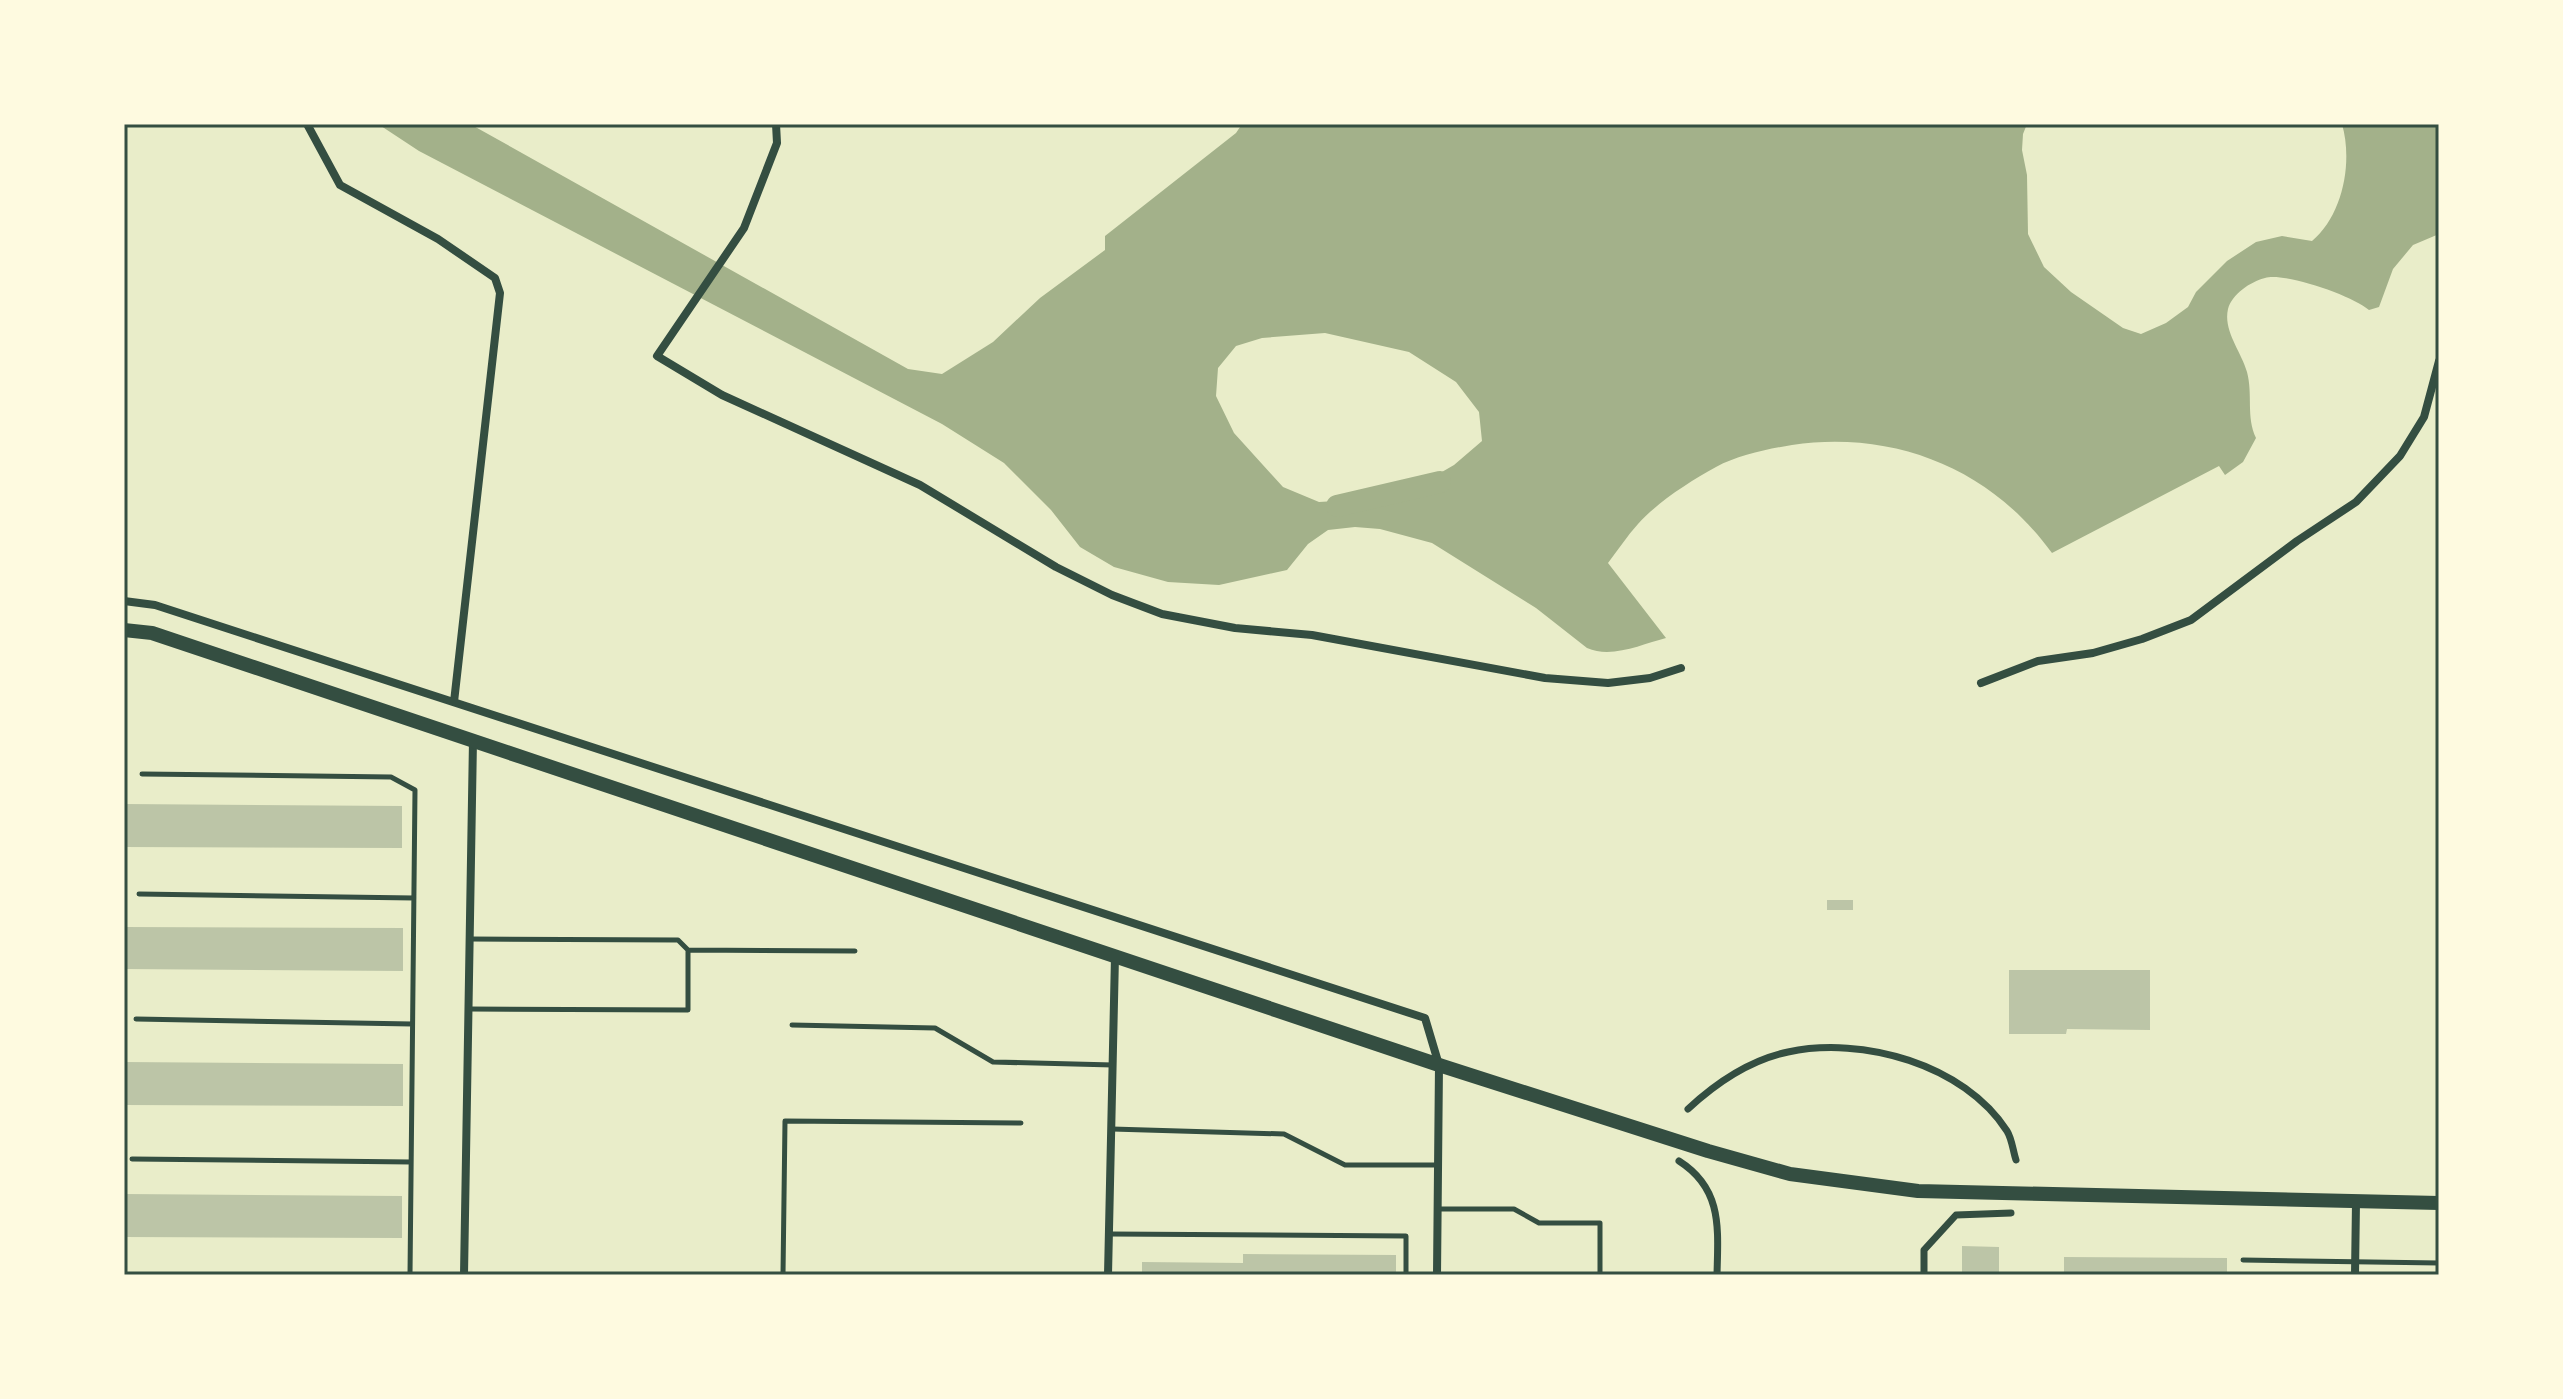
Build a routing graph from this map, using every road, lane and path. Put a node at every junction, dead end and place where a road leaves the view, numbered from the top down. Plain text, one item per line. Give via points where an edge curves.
1 (307, 124) edge
2 (776, 124) edge
3 (2439, 361) edge
4 (124, 601) edge
5 (124, 630) edge
6 (1681, 668) dead end
7 (1981, 683) dead end
8 (454, 702) junction
9 (473, 740) junction
10 (142, 774) dead end
11 (139, 894) dead end
12 (414, 898) junction
13 (469, 939) junction
14 (688, 950) junction
15 (855, 951) dead end
16 (1115, 956) junction
17 (468, 1009) junction
18 (136, 1019) dead end
19 (412, 1024) junction
20 (792, 1025) dead end
21 (1113, 1065) junction
22 (1439, 1065) junction
23 (1688, 1109) dead end
24 (1021, 1123) dead end
25 (1111, 1128) junction
26 (132, 1159) dead end
27 (2016, 1160) dead end
28 (1679, 1161) dead end
29 (411, 1162) junction
30 (1438, 1165) junction
31 (2356, 1202) junction
32 (2439, 1203) edge
33 (1438, 1209) junction
34 (2011, 1213) dead end
35 (1109, 1234) junction
36 (2243, 1260) dead end
37 (2355, 1262) junction
38 (2439, 1263) edge
39 (410, 1275) edge
40 (464, 1275) edge
41 (783, 1275) edge
42 (1108, 1275) edge
43 (1406, 1275) edge
44 (1437, 1275) edge
45 (1600, 1275) edge
46 (1717, 1275) edge
47 (1924, 1275) edge
48 (2355, 1275) edge

1 - 8 street via 340,185 438,239 495,278 500,293
2 - 6 street via 777,143 744,228 657,356 736,401 920,485 1056,567 1162,614 1312,635 1545,678 1608,683
3 - 7 street via 2424,417 2400,456 2356,502 2191,620 2093,653 2038,661
4 - 8 street via 155,605
5 - 9 main road via 152,633
8 - 22 street via 1425,1018
9 - 13 street
9 - 16 main road
10 - 12 lane via 391,777 415,790
11 - 12 lane
12 - 19 lane
13 - 14 lane via 678,940
13 - 17 street
14 - 15 lane
14 - 17 lane via 688,1010
16 - 21 street
16 - 22 main road
17 - 40 street
18 - 19 lane
19 - 29 lane
20 - 21 lane via 935,1028 993,1062
21 - 25 street
22 - 30 street
22 - 31 main road via 1708,1151 1790,1174 1862,1185 1918,1191
23 - 27 street via 1710,1088 1787,1052 1870,1050 1912,1061 1965,1090 2008,1133
24 - 41 lane via 785,1121
25 - 30 lane via 1284,1134 1345,1165
25 - 35 street
26 - 29 lane
28 - 46 street via 1693,1171 1715,1206
29 - 39 lane
30 - 33 street
31 - 32 main road
31 - 37 street
33 - 44 street
33 - 45 lane via 1514,1209 1539,1223 1600,1223
34 - 47 street via 1956,1215 1924,1250
35 - 42 street
35 - 43 lane via 1406,1236
36 - 37 lane
37 - 38 lane
37 - 48 street

